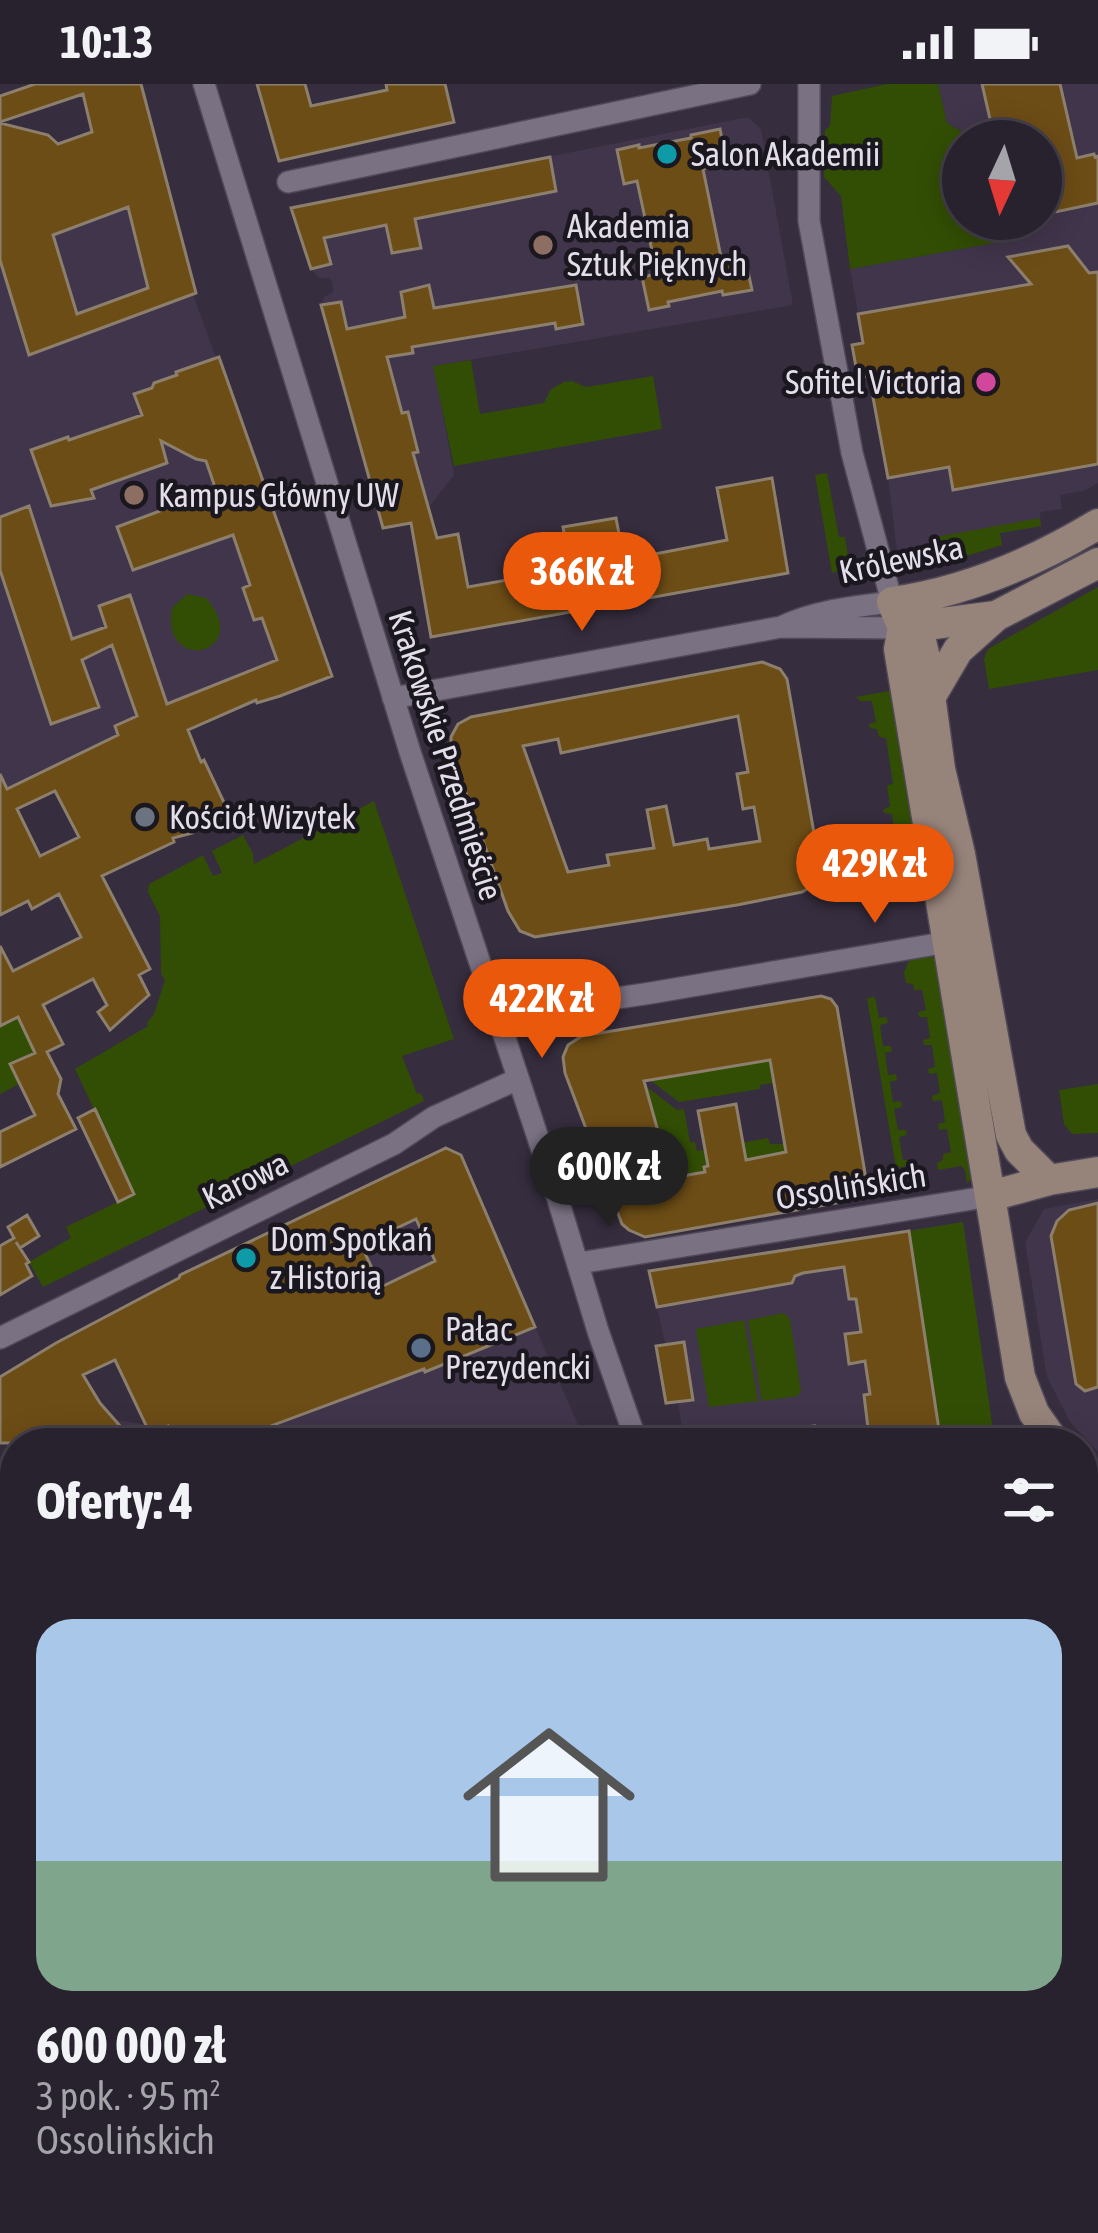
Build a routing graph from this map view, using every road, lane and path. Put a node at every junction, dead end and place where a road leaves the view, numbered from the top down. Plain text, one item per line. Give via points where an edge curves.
1 (204, 84) edge
2 (751, 84) edge
3 (808, 84) edge
4 (288, 182) dead end
5 (1098, 524) edge
6 (1098, 563) edge
7 (898, 615) junction
8 (996, 616) junction
9 (932, 696) junction
10 (393, 698) junction
11 (948, 942) junction
12 (497, 1016) junction
13 (518, 1078) junction
14 (1098, 1172) edge
15 (1049, 1180) junction
16 (991, 1196) junction
17 (578, 1263) junction
18 (0, 1338) edge
19 (633, 1428) edge
20 (1044, 1428) edge

1 - 10 street, Krakowskie Przedmieście
2 - 4 street
3 - 7 street via 809,221 852,453
5 - 7 street, Królewska
6 - 8 street
7 - 8 street
7 - 9 street via 921,640
7 - 10 street, Królewska via 827,610 781,626
7 - 11 street
8 - 9 street via 958,650
9 - 15 street via 1006,1117 1019,1150
10 - 12 street, Krakowskie Przedmieście
11 - 12 street
11 - 16 street
12 - 13 street, Krakowskie Przedmieście
13 - 17 street, Krakowskie Przedmieście
13 - 18 street, Karowa
14 - 15 street
15 - 16 street
16 - 17 street, Ossolińskich
16 - 20 street via 1020,1377
17 - 19 street, Krakowskie Przedmieście

